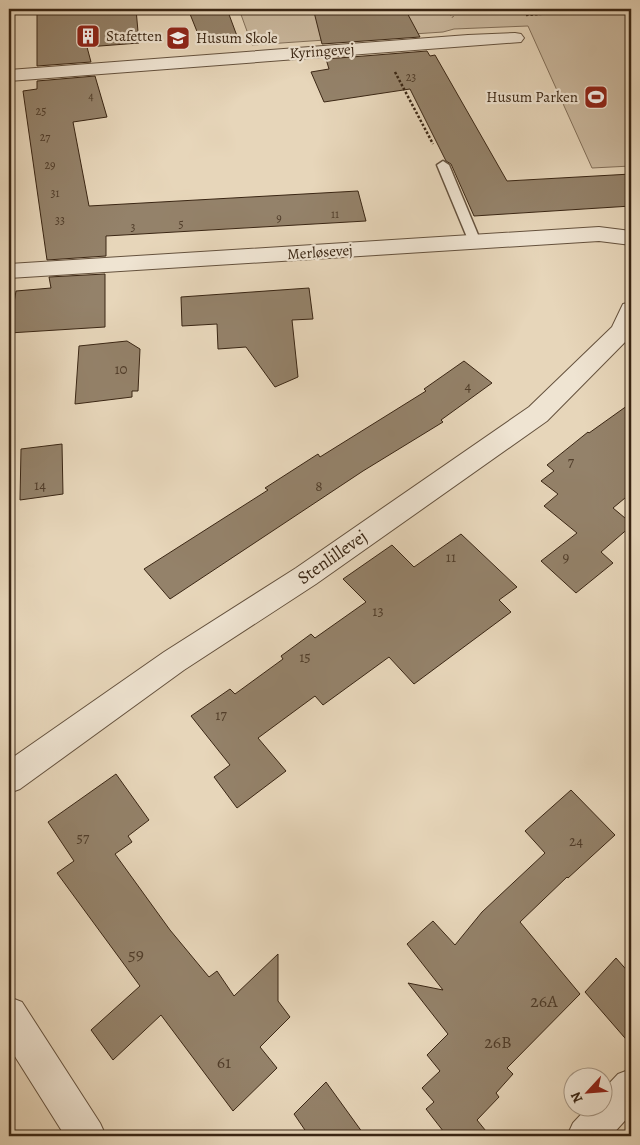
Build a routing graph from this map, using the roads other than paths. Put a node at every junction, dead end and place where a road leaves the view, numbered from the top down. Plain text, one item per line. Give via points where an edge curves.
1 (515, 38) dead end
2 (9, 76) edge
3 (443, 165) road end
4 (631, 238) edge
5 (475, 242) junction
6 (9, 271) edge
7 (631, 310) edge
8 (9, 778) edge
9 (9, 1015) edge
10 (631, 1087) edge
11 (87, 1136) edge
12 (586, 1136) edge

1 - 2 street, Kyringevej
3 - 5 lane
4 - 5 street, Merløsevej via 599,234
5 - 6 street, Merløsevej
7 - 8 street, Stenlillevej via 622,331 538,414 306,576 174,661
9 - 11 street
10 - 12 street

